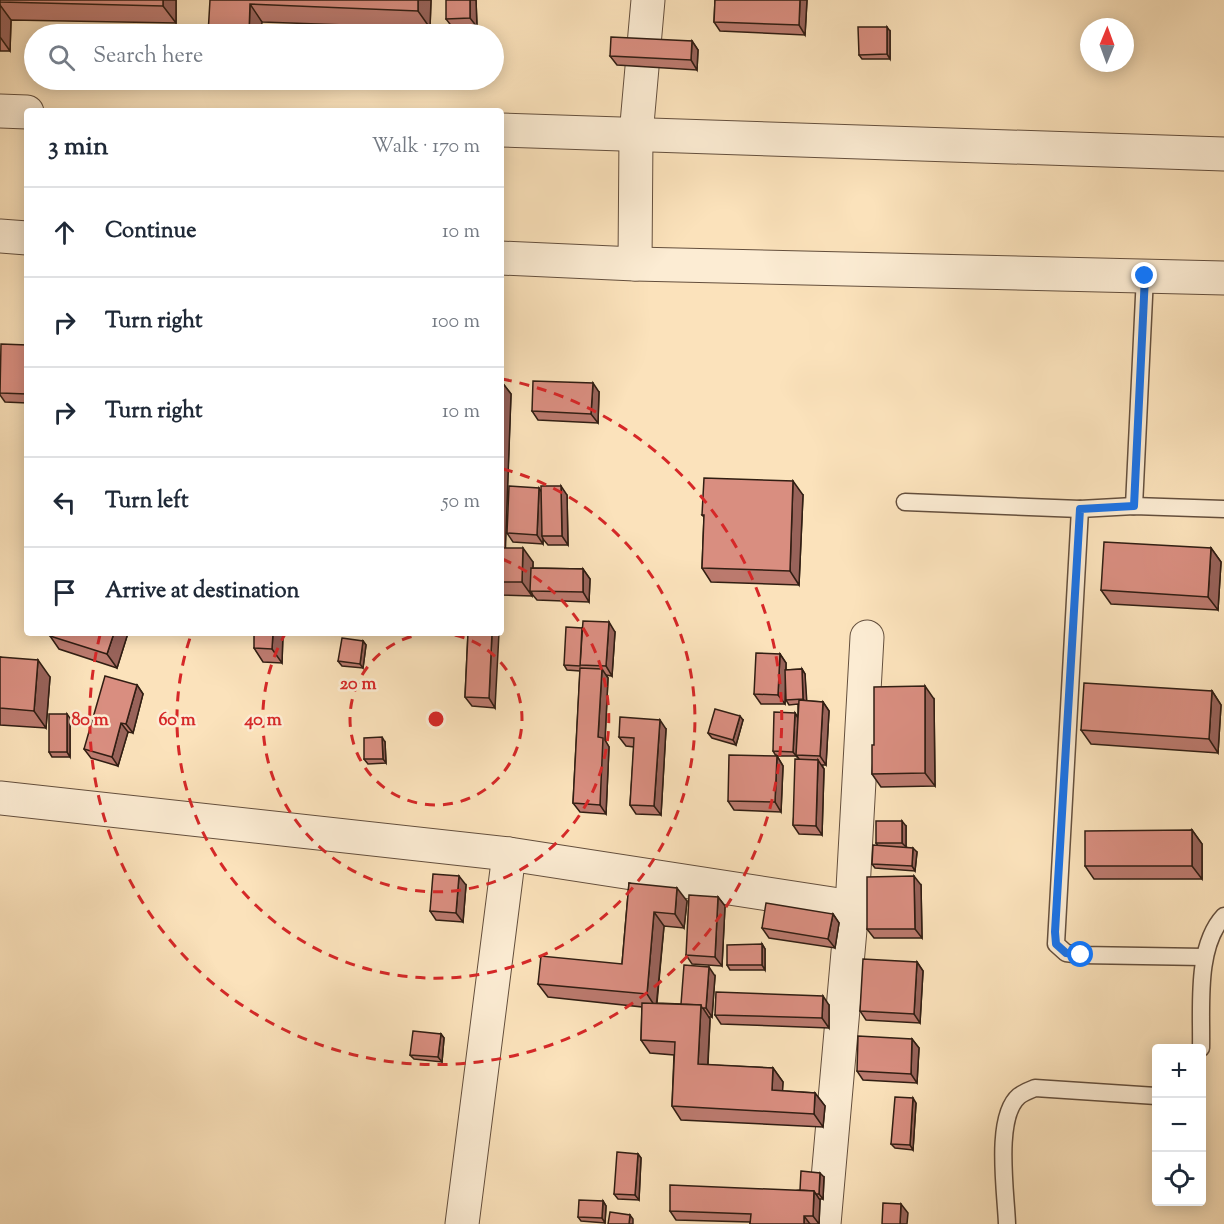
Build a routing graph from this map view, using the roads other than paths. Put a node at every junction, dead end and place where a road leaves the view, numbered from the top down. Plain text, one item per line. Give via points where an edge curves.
1 (648, 0) edge
2 (0, 111) edge
3 (24, 112) edge
4 (504, 130) edge
5 (636, 135) junction
6 (1224, 154) edge
7 (0, 236) edge
8 (24, 238) edge
9 (504, 258) edge
10 (635, 264) junction
11 (1145, 276) junction
12 (1224, 278) edge
13 (905, 502) dead end
14 (1134, 506) junction
15 (1080, 509) junction
16 (1224, 509) edge
17 (867, 636) dead end
18 (0, 798) edge
19 (509, 854) junction
20 (852, 908) junction
21 (1224, 916) edge
22 (1204, 957) junction
23 (1201, 1044) edge
24 (1152, 1096) edge
25 (462, 1224) edge
26 (824, 1224) edge
27 (1007, 1224) edge

1 - 5 street
2 - 3 street
4 - 5 street
5 - 6 street
5 - 10 street
7 - 8 street
9 - 10 street
10 - 11 street
11 - 12 street
11 - 14 lane
13 - 15 lane
14 - 15 lane
14 - 16 lane
15 - 22 lane via 1056,944 1066,953 1081,955
17 - 20 street
18 - 19 street
19 - 20 street
19 - 25 street
20 - 26 street
21 - 22 lane
22 - 23 lane
24 - 27 lane via 1035,1088 1018,1096 1003,1132

